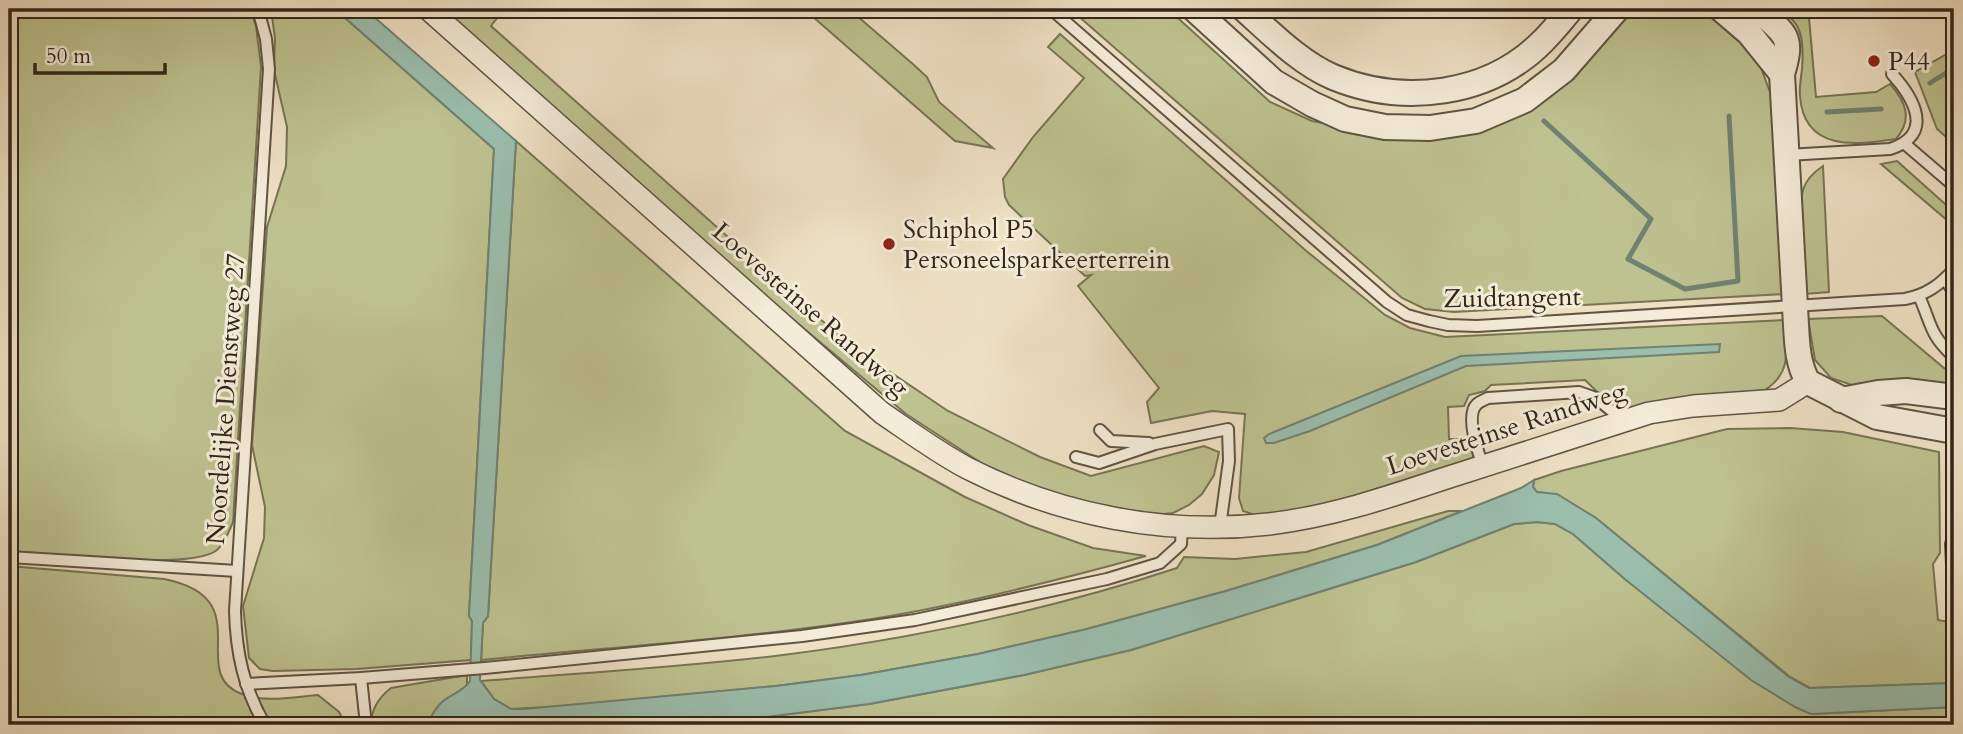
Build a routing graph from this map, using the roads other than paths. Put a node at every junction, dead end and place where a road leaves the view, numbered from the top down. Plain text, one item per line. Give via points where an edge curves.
1 (258, 9) edge
2 (428, 9) edge
3 (1051, 9) edge
4 (1194, 9) edge
5 (1244, 9) edge
6 (1571, 9) edge
7 (1617, 9) edge
8 (1721, 9) edge
9 (1757, 9) edge
10 (1782, 74) junction
11 (1892, 74) dead end
12 (1905, 144) junction
13 (1787, 155) junction
14 (1954, 186) edge
15 (1954, 269) edge
16 (1945, 279) junction
17 (1954, 293) edge
18 (1919, 296) junction
19 (1795, 305) junction
20 (1954, 357) edge
21 (1808, 382) junction
22 (1954, 397) edge
23 (1841, 400) junction
24 (1624, 421) junction
25 (1100, 430) dead end
26 (1954, 431) edge
27 (1155, 444) junction
28 (1076, 457) dead end
29 (1483, 466) junction
30 (1182, 527) junction
31 (1220, 527) junction
32 (1954, 534) edge
33 (9, 557) edge
34 (237, 571) junction
35 (1954, 607) edge
36 (361, 678) junction
37 (246, 684) junction
38 (265, 725) edge
39 (366, 725) edge

1 - 34 lane, Noordelijke Dienstweg 27 via 269,69
2 - 30 street, Loevesteinse Randweg via 846,383 920,440 966,467 1047,502 1124,521
3 - 19 lane, Zuidtangent via 1407,315 1448,326 1477,326
4 - 7 street via 1274,82 1312,104 1345,119 1385,127 1430,128 1476,121 1525,100 1564,70
5 - 6 street via 1332,77 1408,94 1443,92 1504,70 1543,42
8 - 10 street via 1749,33
9 - 10 street via 1786,37 1789,52
10 - 13 street
11 - 12 lane via 1917,108 1916,127
12 - 13 lane via 1890,149
12 - 14 lane
13 - 19 street
15 - 16 lane, Zuidtangent
16 - 17 lane
16 - 18 lane, Zuidtangent
18 - 19 lane, Zuidtangent
18 - 20 lane via 1930,328
19 - 21 street via 1798,349
21 - 23 street
21 - 24 street, Loevesteinse Randweg via 1779,400 1693,406
22 - 23 street via 1906,391
23 - 26 street via 1877,417
24 - 29 street, Loevesteinse Randweg
24 - 29 lane via 1596,398 1579,392 1488,398 1472,412
25 - 27 lane via 1111,441
27 - 28 lane via 1099,464
27 - 31 lane via 1228,429 1229,461
29 - 31 street, Loevesteinse Randweg via 1302,519
30 - 31 street, Loevesteinse Randweg
30 - 36 lane via 1181,544 1160,563 1107,579 915,620 802,636
32 - 35 lane
33 - 34 lane
34 - 37 lane, Noordelijke Dienstweg 27 via 236,645
36 - 37 lane
36 - 39 lane
37 - 38 lane, Noordelijke Dienstweg 27

